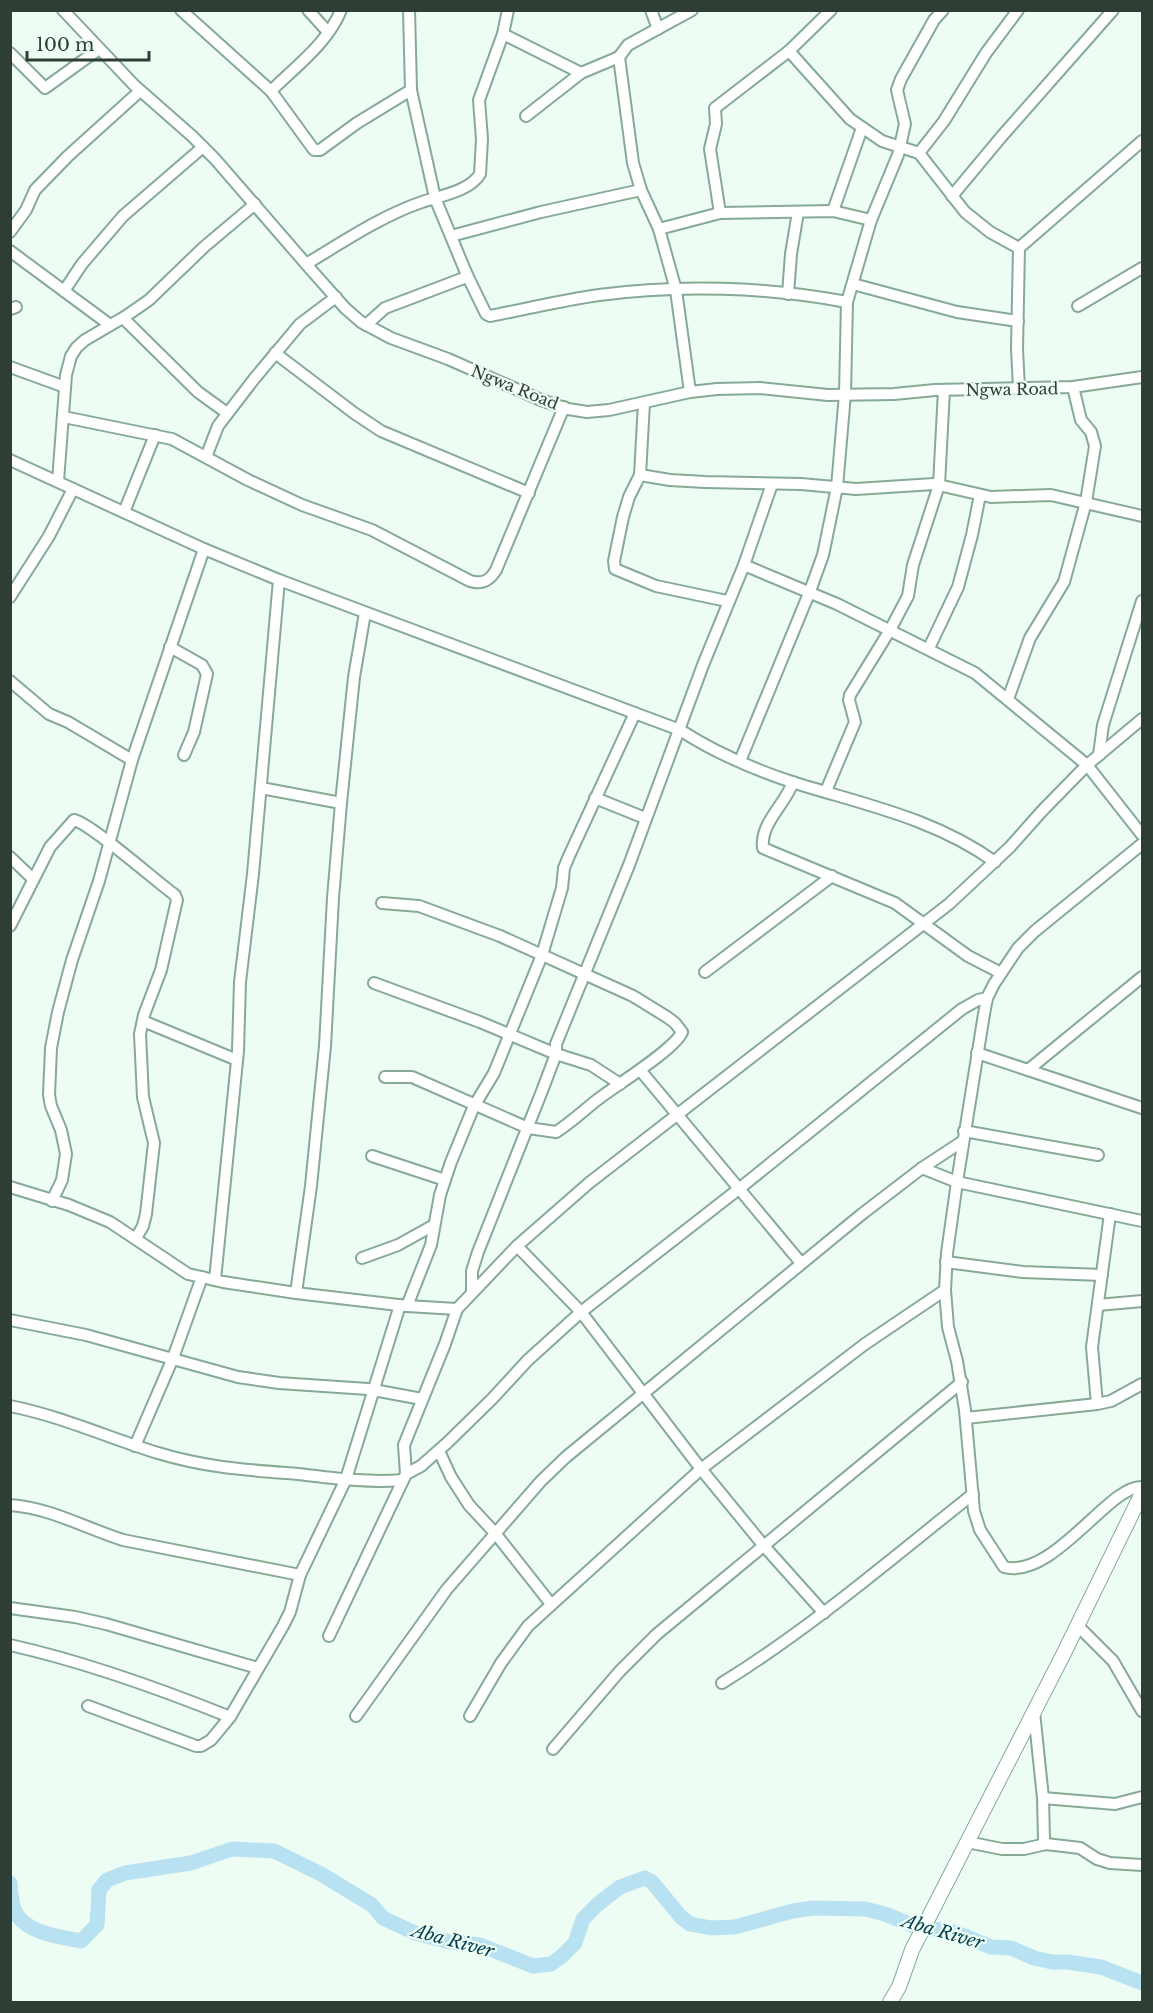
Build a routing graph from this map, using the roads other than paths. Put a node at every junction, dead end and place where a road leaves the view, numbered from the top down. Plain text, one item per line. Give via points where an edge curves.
1 (63, 10) edge
2 (181, 10) edge
3 (308, 10) edge
4 (341, 10) edge
5 (409, 10) edge
6 (508, 10) edge
7 (651, 10) edge
8 (692, 10) edge
9 (831, 10) edge
10 (943, 10) edge
11 (1018, 10) edge
12 (1113, 10) edge
13 (658, 29) junction
14 (328, 32) junction
15 (503, 33) junction
16 (99, 48) junction
17 (789, 51) junction
18 (10, 53) edge
19 (619, 57) junction
20 (580, 73) junction
21 (411, 90) junction
22 (140, 91) junction
23 (270, 91) junction
24 (526, 116) dead end
25 (862, 128) junction
26 (1143, 141) edge
27 (203, 147) junction
28 (899, 148) junction
29 (920, 153) junction
30 (641, 190) junction
31 (952, 196) junction
32 (435, 198) junction
33 (255, 204) junction
34 (833, 211) junction
35 (798, 212) junction
36 (720, 213) junction
37 (871, 220) junction
38 (659, 229) junction
39 (10, 232) edge
40 (451, 236) junction
41 (1019, 248) junction
42 (10, 251) edge
43 (306, 264) junction
44 (1143, 268) edge
45 (467, 275) junction
46 (853, 284) junction
47 (676, 290) junction
48 (64, 291) junction
49 (788, 294) junction
50 (336, 297) junction
51 (847, 302) junction
52 (1078, 306) dead end
53 (123, 318) junction
54 (1018, 321) junction
55 (110, 325) junction
56 (366, 325) junction
57 (274, 354) junction
58 (10, 367) edge
59 (1143, 377) edge
60 (64, 387) junction
61 (1073, 387) junction
62 (1019, 388) junction
63 (944, 390) junction
64 (690, 392) junction
65 (845, 394) junction
66 (644, 403) junction
67 (564, 407) junction
68 (227, 413) junction
69 (64, 417) junction
70 (155, 435) junction
71 (206, 457) junction
72 (10, 460) edge
73 (640, 475) junction
74 (58, 481) junction
75 (772, 484) junction
76 (939, 485) junction
77 (837, 487) junction
78 (73, 489) junction
79 (529, 493) junction
80 (980, 495) junction
81 (1086, 502) junction
82 (124, 512) junction
83 (1143, 516) edge
84 (204, 549) junction
85 (744, 565) junction
86 (279, 580) junction
87 (810, 591) junction
88 (10, 597) edge
89 (727, 601) junction
90 (1143, 601) edge
91 (365, 613) junction
92 (890, 630) junction
93 (170, 647) junction
94 (928, 648) junction
95 (10, 681) edge
96 (1008, 699) junction
97 (635, 713) junction
98 (1143, 719) edge
99 (680, 730) junction
100 (184, 755) dead end
101 (1099, 755) junction
102 (132, 759) junction
103 (740, 761) junction
104 (1087, 765) junction
105 (793, 782) junction
106 (261, 788) junction
107 (826, 791) junction
108 (595, 798) junction
109 (341, 803) junction
110 (645, 818) junction
111 (1143, 835) edge
112 (110, 844) junction
113 (1143, 844) edge
114 (10, 857) edge
115 (995, 862) junction
116 (832, 876) junction
117 (33, 879) junction
118 (382, 903) dead end
119 (924, 924) junction
120 (10, 926) edge
121 (542, 955) junction
122 (705, 972) dead end
123 (583, 974) junction
124 (1001, 974) junction
125 (1143, 977) edge
126 (374, 983) dead end
127 (987, 998) junction
128 (143, 1021) junction
129 (510, 1034) junction
130 (977, 1053) junction
131 (556, 1054) junction
132 (237, 1060) junction
133 (640, 1070) junction
134 (1028, 1070) junction
135 (385, 1077) dead end
136 (620, 1084) junction
137 (1140, 1104) edge
138 (474, 1106) junction
139 (677, 1115) junction
140 (528, 1128) junction
141 (964, 1136) junction
142 (1098, 1155) dead end
143 (372, 1156) dead end
144 (922, 1168) junction
145 (445, 1179) junction
146 (957, 1182) junction
147 (10, 1187) edge
148 (740, 1188) junction
149 (52, 1201) junction
150 (1110, 1214) junction
151 (1143, 1221) edge
152 (434, 1225) junction
153 (136, 1238) junction
154 (517, 1246) junction
155 (362, 1258) dead end
156 (946, 1262) junction
157 (801, 1263) junction
158 (1102, 1275) junction
159 (202, 1277) junction
160 (215, 1280) junction
161 (945, 1290) junction
162 (296, 1293) junction
163 (472, 1293) junction
164 (1143, 1301) edge
165 (404, 1305) junction
166 (1098, 1305) junction
167 (457, 1309) junction
168 (581, 1312) junction
169 (10, 1320) edge
170 (172, 1358) junction
171 (962, 1382) junction
172 (1143, 1384) edge
173 (374, 1390) junction
174 (643, 1392) junction
175 (422, 1399) junction
176 (1097, 1404) junction
177 (10, 1406) edge
178 (966, 1418) junction
179 (135, 1446) junction
180 (439, 1451) junction
181 (701, 1469) junction
182 (404, 1477) junction
183 (346, 1479) junction
184 (1143, 1487) edge
185 (1143, 1493) edge
186 (972, 1494) junction
187 (10, 1505) edge
188 (495, 1533) junction
189 (764, 1546) junction
190 (300, 1575) junction
191 (551, 1604) junction
192 (10, 1608) edge
193 (824, 1613) junction
194 (1077, 1624) junction
195 (329, 1636) dead end
196 (10, 1645) edge
197 (258, 1668) junction
198 (722, 1683) dead end
199 (88, 1706) dead end
200 (1143, 1711) edge
201 (1034, 1712) junction
202 (356, 1716) dead end
203 (470, 1716) dead end
204 (230, 1717) junction
205 (553, 1749) dead end
206 (1143, 1797) edge
207 (1043, 1798) junction
208 (967, 1842) junction
209 (1046, 1844) junction
210 (1143, 1865) edge
211 (899, 1987) junction
212 (890, 2002) edge
213 (898, 2002) edge

1 - 16 street, Ngwa Road
2 - 23 street
3 - 14 street
4 - 14 street
5 - 21 street
6 - 15 street
7 - 13 street
8 - 13 street
9 - 17 street
10 - 28 street via 897,90 905,124
11 - 29 street
12 - 31 street
13 - 19 street via 628,45
14 - 23 street
15 - 20 street
15 - 32 street via 479,100 480,174 471,183
16 - 18 street via 45,88
16 - 22 street, Ngwa Road
17 - 25 street
17 - 36 street via 715,108 710,149
19 - 20 street
19 - 30 street via 633,163
20 - 24 street
21 - 23 street via 320,150 314,150
21 - 32 street
22 - 27 street, Ngwa Road
22 - 39 street via 35,190
25 - 28 street
25 - 34 street
26 - 41 street
27 - 33 street, Ngwa Road
27 - 48 street via 123,216
28 - 29 street
28 - 37 street
29 - 31 street
30 - 38 street
30 - 40 street
31 - 41 street via 976,222
32 - 40 street
32 - 43 street via 389,216
33 - 43 street, Ngwa Road
33 - 53 street via 149,300
34 - 35 street
34 - 37 street
35 - 36 street
35 - 49 street
36 - 38 street
37 - 46 street
38 - 47 street
40 - 45 street
41 - 54 street
42 - 48 street
43 - 50 street, Ngwa Road
44 - 52 street
45 - 47 street via 482,309 490,316 600,295
45 - 56 street via 386,308
46 - 51 street
46 - 54 street via 957,312
47 - 49 street via 709,288
47 - 64 street
48 - 55 street
49 - 51 street
50 - 56 street, Ngwa Road
50 - 57 street via 306,319
51 - 65 street
53 - 55 street
53 - 68 street via 198,392
54 - 62 street
55 - 60 street via 77,347
56 - 67 street, Ngwa Road
57 - 68 street
57 - 79 street via 381,431
58 - 60 street
59 - 61 street, Ngwa Road
60 - 69 street
61 - 62 street, Ngwa Road
61 - 81 street via 1081,420 1091,432 1095,446
62 - 63 street, Ngwa Road
63 - 65 street, Ngwa Road
63 - 76 street
64 - 65 street, Ngwa Road via 760,388
64 - 66 street, Ngwa Road
65 - 77 street
66 - 67 street, Ngwa Road via 599,412
66 - 73 street
67 - 79 street
68 - 71 street
69 - 70 street
69 - 74 street
70 - 71 street via 172,439
70 - 82 street
71 - 79 street via 302,505 372,530 476,583 492,576
72 - 74 street
73 - 75 street via 705,483
73 - 89 street via 623,516 615,569 656,586
74 - 78 street
75 - 77 street
75 - 85 street
76 - 77 street
76 - 80 street
76 - 92 street via 913,565 908,596
77 - 87 street via 828,535
78 - 82 street
78 - 88 street
80 - 81 street via 1042,494
80 - 94 street via 958,587
81 - 83 street
81 - 96 street via 1064,582 1030,638
82 - 84 street
84 - 86 street
84 - 93 street
85 - 87 street
85 - 89 street
86 - 91 street
86 - 106 street
87 - 92 street
87 - 103 street
89 - 99 street
90 - 101 street via 1103,725
91 - 97 street
91 - 109 street
92 - 94 street
92 - 107 street via 850,695 855,722
93 - 100 street via 202,665 207,674 194,732
93 - 102 street
94 - 96 street via 966,667
95 - 102 street via 49,714
96 - 104 street
97 - 99 street
97 - 108 street
98 - 101 street
99 - 103 street
99 - 110 street
101 - 104 street
102 - 112 street
103 - 105 street
104 - 111 street
104 - 115 street
105 - 107 street
105 - 116 street via 767,825 763,848
106 - 109 street
106 - 132 street via 240,982
107 - 115 street via 929,825 962,840
108 - 110 street
108 - 121 street via 564,868
109 - 162 street via 325,1046
110 - 123 street
112 - 117 street via 74,820 50,847
112 - 128 street via 177,900
112 - 149 street via 72,960 51,1048 49,1095 66,1154 62,1180
113 - 124 street via 1035,931
114 - 117 street
115 - 119 street
116 - 119 street via 896,903
116 - 122 street
117 - 120 street
118 - 121 street via 430,909
119 - 124 street
119 - 139 street
121 - 123 street
121 - 129 street
123 - 131 street via 556,1044
123 - 133 street via 643,1001 680,1029 677,1041
124 - 127 street
125 - 134 street
126 - 129 street
127 - 130 street
127 - 148 street via 962,1009
128 - 132 street
128 - 153 street via 142,1097 154,1152 146,1214
129 - 131 street
129 - 138 street via 494,1073
130 - 134 street
130 - 141 street
131 - 136 street via 591,1065
131 - 140 street
132 - 160 street
133 - 136 street
133 - 139 street
134 - 137 street
135 - 138 street via 412,1077
136 - 140 street via 556,1132
138 - 140 street
138 - 145 street
139 - 148 street
139 - 154 street
140 - 163 street via 478,1252 472,1271
141 - 142 street
141 - 144 street
141 - 146 street
143 - 145 street
144 - 146 street
144 - 157 street
145 - 152 street
146 - 150 street
146 - 156 street
147 - 149 street
148 - 157 street
148 - 168 street
149 - 153 street via 102,1218
150 - 151 street
150 - 158 street
152 - 155 street via 398,1245
152 - 165 street via 426,1260
153 - 159 street via 188,1274
154 - 163 street
154 - 168 street
156 - 158 street via 1023,1272
156 - 161 street
157 - 174 street
158 - 166 street
159 - 160 street
159 - 170 street
160 - 162 street
161 - 171 street via 948,1327
161 - 181 street via 866,1344
162 - 165 street
163 - 167 street
164 - 166 street
165 - 167 street
165 - 173 street
166 - 176 street via 1092,1347
167 - 175 street
168 - 174 street
168 - 180 street
169 - 170 street
170 - 173 street via 279,1383
170 - 179 street
171 - 178 street
171 - 189 street
172 - 176 street
173 - 175 street
173 - 183 street
174 - 181 street
174 - 188 street via 566,1457
175 - 182 street via 404,1445
176 - 178 street
177 - 179 street via 37,1411
178 - 186 street
179 - 183 street via 226,1469
180 - 182 street
180 - 188 street via 459,1490
181 - 189 street
181 - 191 street
182 - 183 street via 370,1482
182 - 195 street
183 - 190 street
184 - 186 street via 1136,1486 1125,1493 1078,1534 1032,1565 1014,1570 1004,1568 980,1530
185 - 194 street
186 - 193 street
187 - 190 street via 72,1519 123,1540
188 - 191 street
188 - 202 street via 440,1597
189 - 193 street
189 - 205 street via 657,1634
190 - 197 street via 290,1612
191 - 203 street via 528,1626 501,1663
192 - 197 street via 106,1624
193 - 198 street via 770,1654
194 - 200 street via 1113,1661
194 - 201 street
196 - 204 street via 141,1682
197 - 204 street
199 - 204 street via 196,1746 211,1740
201 - 207 street
201 - 208 street
206 - 207 street via 1115,1804
207 - 209 street
208 - 209 street via 1002,1849
208 - 211 street via 912,1950
209 - 210 street via 1080,1848 1110,1863
211 - 212 street
211 - 213 street

